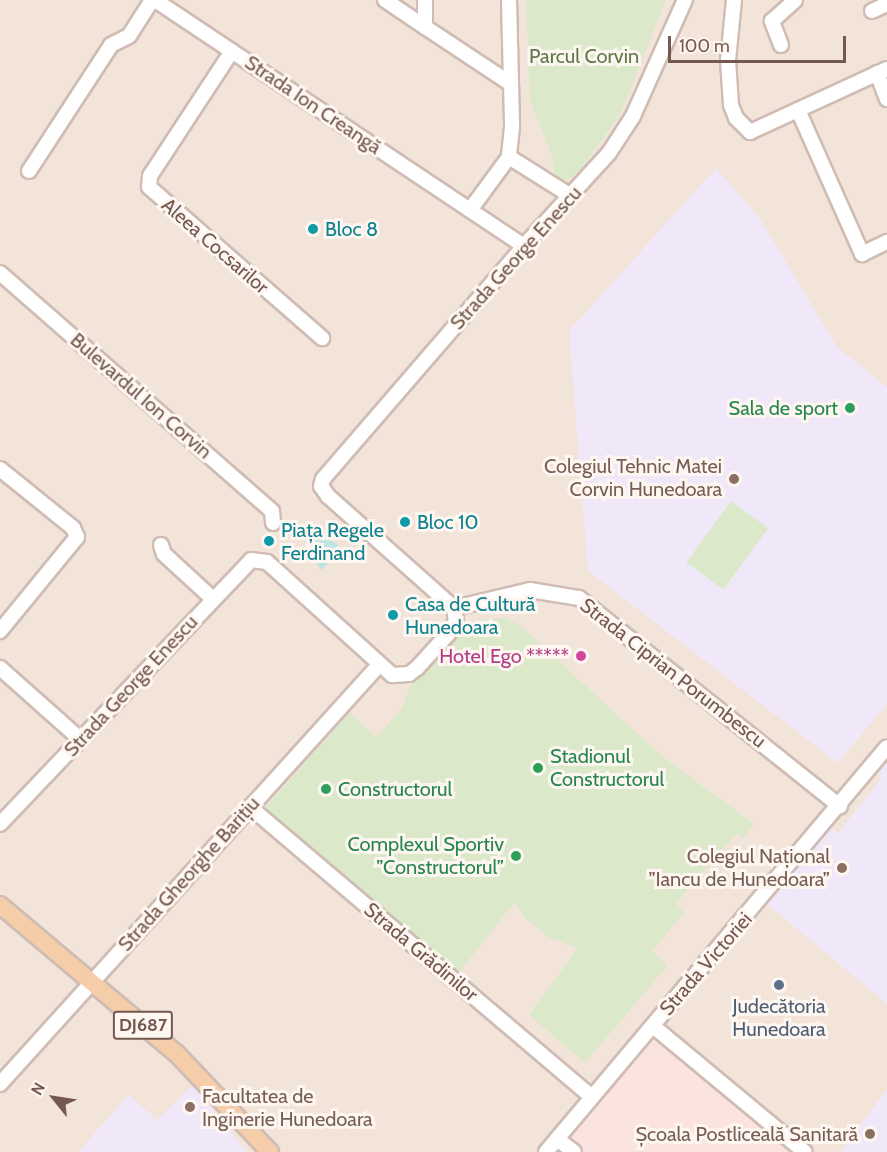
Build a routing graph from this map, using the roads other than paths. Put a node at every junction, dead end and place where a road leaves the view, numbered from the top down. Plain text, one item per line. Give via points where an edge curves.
1 (154, 0) edge
2 (385, 0) edge
3 (425, 0) edge
4 (509, 0) edge
5 (685, 0) edge
6 (734, 0) edge
7 (795, 0) edge
8 (887, 4) edge
9 (872, 11) dead end
10 (425, 27) junction
11 (781, 45) dead end
12 (232, 51) junction
13 (882, 71) edge
14 (511, 84) junction
15 (887, 99) edge
16 (798, 110) junction
17 (509, 158) junction
18 (29, 171) dead end
19 (571, 196) junction
20 (470, 210) junction
21 (887, 242) edge
22 (524, 246) junction
23 (0, 273) edge
24 (322, 338) dead end
25 (0, 469) edge
26 (273, 523) dead end
27 (161, 545) dead end
28 (213, 599) junction
29 (454, 608) junction
30 (0, 631) edge
31 (379, 665) junction
32 (0, 668) edge
33 (80, 739) junction
34 (887, 747) edge
35 (840, 806) junction
36 (250, 807) junction
37 (0, 824) edge
38 (1, 909) edge
39 (91, 981) junction
40 (652, 1026) junction
41 (0, 1084) edge
42 (592, 1097) junction
43 (557, 1139) junction
44 (270, 1152) edge
45 (546, 1152) edge
46 (574, 1152) edge
47 (805, 1152) edge

1 - 12 street, Strada Ion Creangă
1 - 18 street via 129,36 111,45
2 - 10 street
3 - 10 street
4 - 14 street
5 - 19 street, Strada George Enescu via 624,134
6 - 16 street via 728,60 730,105 736,118 750,132
7 - 11 street via 772,21
8 - 9 street
10 - 14 street
12 - 20 street, Strada Ion Creangă
12 - 24 street, Aleea Cocsarilor via 150,176 149,187
13 - 15 street
13 - 16 street
14 - 17 street
16 - 21 street via 862,254
17 - 19 street
17 - 20 street
19 - 22 street, Strada George Enescu
20 - 22 street, Strada Ion Creangă
22 - 29 street, Strada George Enescu via 326,474 321,486
23 - 26 street, Bulevardul Ion Corvin via 272,511
25 - 30 street via 73,528 78,537
27 - 28 street via 164,554
28 - 31 street, Strada George Enescu via 251,560 267,562
28 - 33 street, Strada George Enescu
29 - 31 street via 454,626 417,669 399,676
29 - 35 street, Strada Ciprian Porumbescu via 530,590 579,598
31 - 36 street, Strada Gheorghe Barițiu
32 - 33 street
33 - 37 street, Strada George Enescu
34 - 35 street, Strada Victoriei
35 - 40 street, Strada Victoriei
36 - 39 street, Strada Gheorghe Barițiu
36 - 42 street, Strada Grădinilor
38 - 39 main road, DJ687
39 - 41 street, Strada Gheorghe Barițiu
39 - 44 main road, DJ687 via 177,1054
40 - 42 street, Strada Victoriei
40 - 47 street
42 - 43 street, Strada Victoriei
43 - 45 street, Strada Victoriei
43 - 46 street

